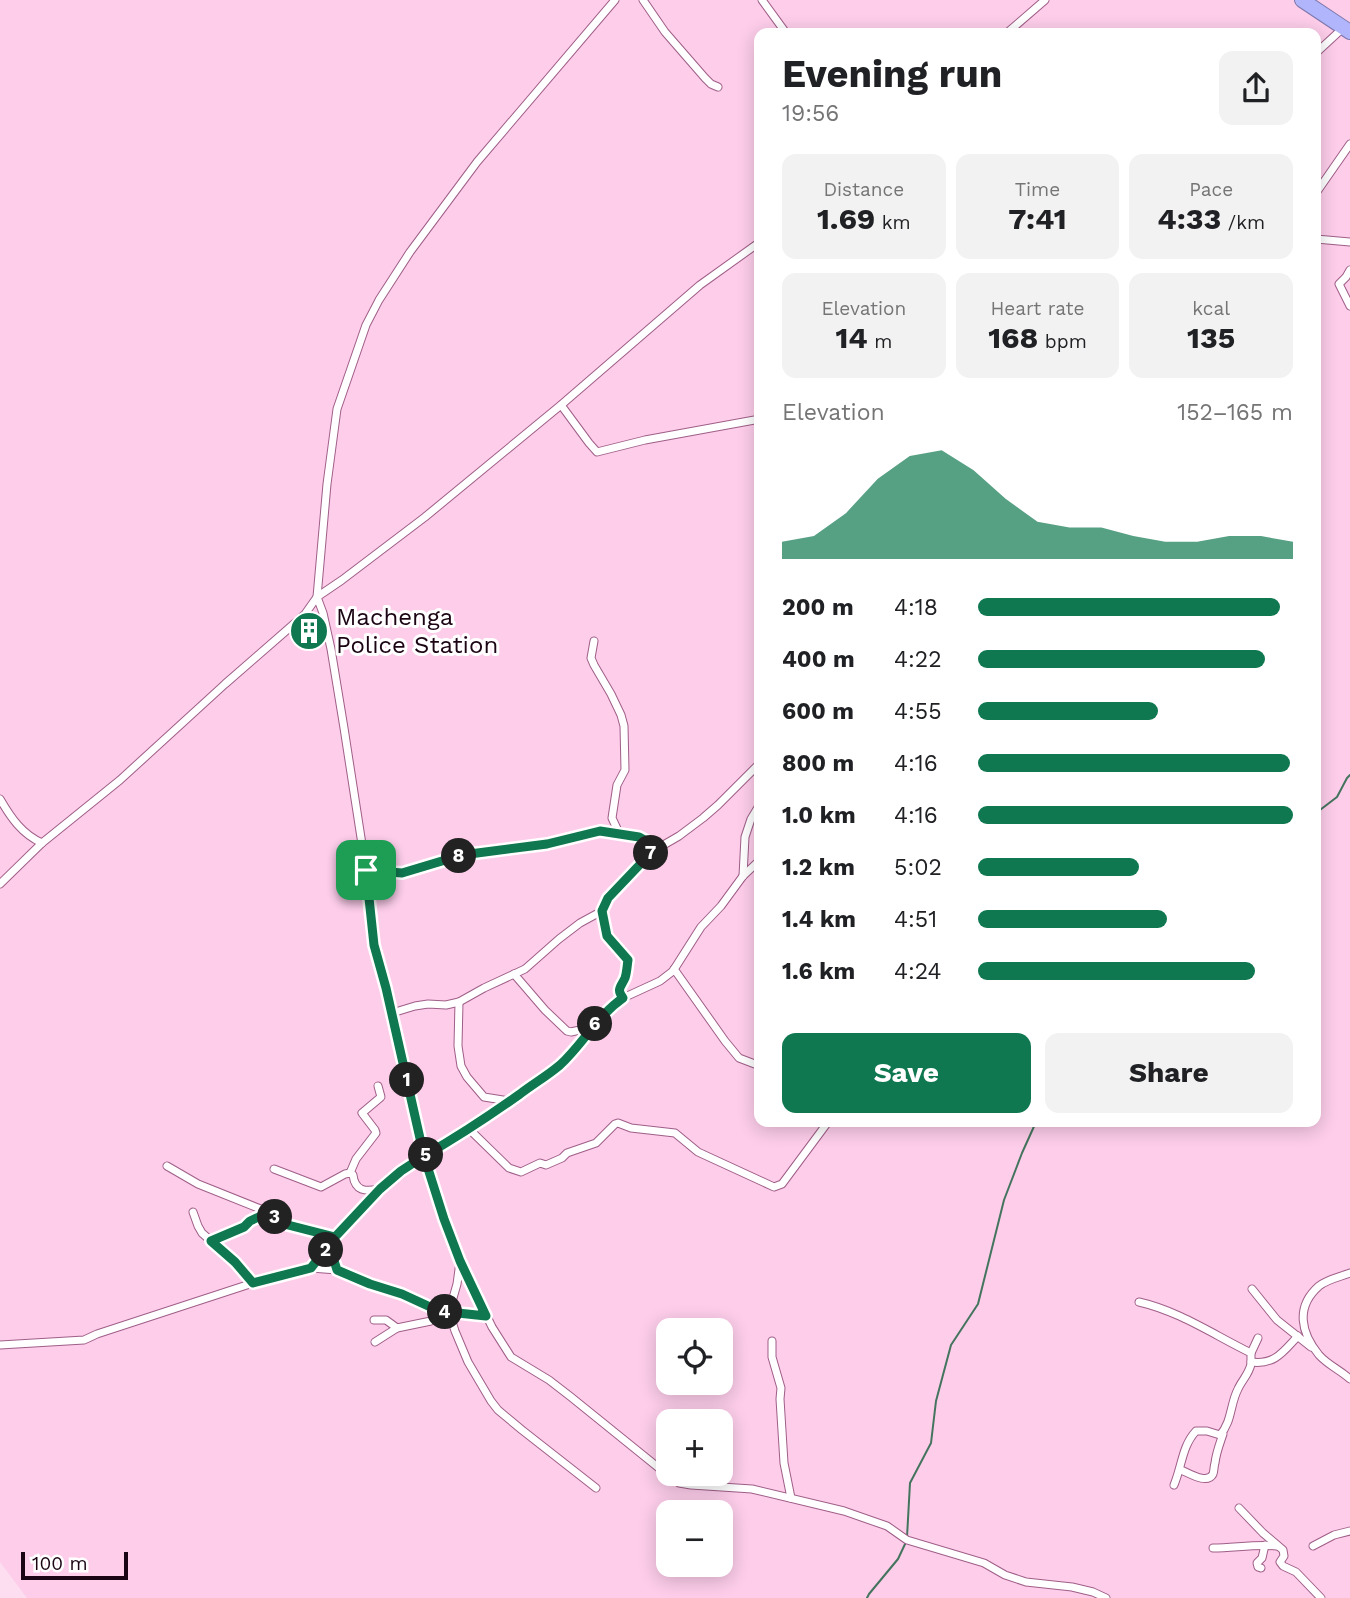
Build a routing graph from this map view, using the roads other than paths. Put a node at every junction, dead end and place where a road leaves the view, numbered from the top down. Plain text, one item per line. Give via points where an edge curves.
1 (615, 0) edge
2 (643, 0) edge
3 (762, 0) edge
4 (1045, 0) edge
5 (1302, 0) edge
6 (782, 28) edge
7 (1013, 28) edge
8 (1347, 30) edge
9 (1321, 49) edge
10 (718, 86) dead end
11 (1350, 144) edge
12 (1321, 186) edge
13 (1321, 239) edge
14 (1350, 242) edge
15 (754, 246) edge
16 (1350, 270) edge
17 (1350, 306) edge
18 (561, 405) junction
19 (754, 420) edge
20 (317, 597) junction
21 (594, 641) dead end
22 (754, 769) edge
23 (0, 799) edge
24 (754, 814) edge
25 (619, 833) junction
26 (42, 843) junction
27 (659, 848) junction
28 (754, 866) edge
29 (366, 870) junction
30 (743, 876) junction
31 (0, 884) edge
32 (602, 911) junction
33 (674, 969) junction
34 (514, 974) junction
35 (623, 998) junction
36 (459, 1002) junction
37 (392, 1013) junction
38 (593, 1027) junction
39 (754, 1064) edge
40 (378, 1086) dead end
41 (509, 1101) junction
42 (824, 1127) edge
43 (469, 1129) junction
44 (424, 1156) junction
45 (167, 1166) dead end
46 (274, 1169) dead end
47 (350, 1173) junction
48 (380, 1189) junction
49 (193, 1212) dead end
50 (271, 1214) junction
51 (335, 1237) junction
52 (211, 1241) junction
53 (329, 1245) junction
54 (460, 1261) junction
55 (311, 1268) junction
56 (337, 1270) junction
57 (1350, 1273) edge
58 (253, 1283) junction
59 (1252, 1289) dead end
60 (1139, 1302) dead end
61 (449, 1312) junction
62 (486, 1316) junction
63 (374, 1320) dead end
64 (397, 1328) junction
65 (1298, 1336) junction
66 (1258, 1338) dead end
67 (772, 1341) dead end
68 (376, 1342) dead end
69 (0, 1345) edge
70 (1317, 1352) junction
71 (1251, 1353) junction
72 (1251, 1362) junction
73 (1350, 1379) edge
74 (1223, 1434) junction
75 (1181, 1469) junction
76 (1174, 1485) dead end
77 (596, 1488) dead end
78 (791, 1498) junction
79 (1239, 1508) dead end
80 (1350, 1531) edge
81 (1265, 1545) junction
82 (1278, 1546) junction
83 (1313, 1546) dead end
84 (1213, 1548) dead end
85 (1261, 1567) dead end
86 (1106, 1598) edge
87 (1321, 1598) edge

1 - 20 street via 477,162 410,252 366,326 337,409
2 - 10 street via 705,78
3 - 6 street
4 - 7 street
5 - 8 highway
8 - 9 street
11 - 12 street
13 - 14 street
15 - 18 street via 700,285
16 - 17 street via 1339,284
18 - 19 street via 597,452
18 - 20 street via 425,517
20 - 26 street via 305,614 120,780
20 - 29 street via 331,649
21 - 25 street via 594,665 624,726 625,770 617,785 612,818
22 - 27 street via 704,818
23 - 26 street via 19,827
24 - 30 street via 745,837
25 - 27 street
25 - 29 street via 600,831 547,844 462,855 402,873
26 - 31 street
27 - 32 street via 608,898
28 - 30 street
29 - 37 street via 374,945
30 - 33 street
32 - 34 street
32 - 35 street via 607,936 628,960 618,992
33 - 35 street via 660,981
33 - 39 street via 739,1058
34 - 36 street
34 - 38 street via 566,1031
35 - 38 street
36 - 37 street
36 - 41 street via 461,1066 484,1097
37 - 44 street
38 - 41 street via 557,1067
40 - 47 street via 381,1097 362,1113 376,1133
41 - 43 street
42 - 43 street via 782,1184 774,1187 698,1152 675,1133 618,1123 596,1143 521,1172 509,1168
43 - 44 street
44 - 48 street
44 - 54 street
45 - 50 street
46 - 47 street via 321,1187
47 - 48 street via 362,1191
48 - 51 street
49 - 52 street
50 - 51 street via 288,1225
50 - 52 street
51 - 53 street
52 - 58 street
53 - 55 street
53 - 56 street
54 - 61 street
54 - 62 street
55 - 56 street
55 - 58 street
56 - 61 street
57 - 70 street via 1320,1285 1304,1310 1304,1330
58 - 69 street via 84,1340
59 - 65 street via 1277,1321
60 - 71 street via 1173,1312
61 - 62 street
61 - 64 street
61 - 77 street via 468,1362 498,1410
62 - 78 street via 511,1357 549,1380 670,1478
63 - 64 street via 386,1320
64 - 68 street
65 - 70 street
65 - 72 street via 1270,1362
66 - 71 street
67 - 78 street
70 - 73 street
71 - 72 street
72 - 74 street
74 - 75 street via 1196,1431 1189,1439
74 - 75 street via 1211,1477 1200,1478
75 - 76 street
78 - 86 street via 887,1526 907,1540 984,1563 1026,1582 1072,1587
79 - 82 street
80 - 83 street
81 - 82 street
81 - 84 street
81 - 85 street via 1256,1563
82 - 87 street via 1285,1553 1280,1562 1283,1566 1296,1572

